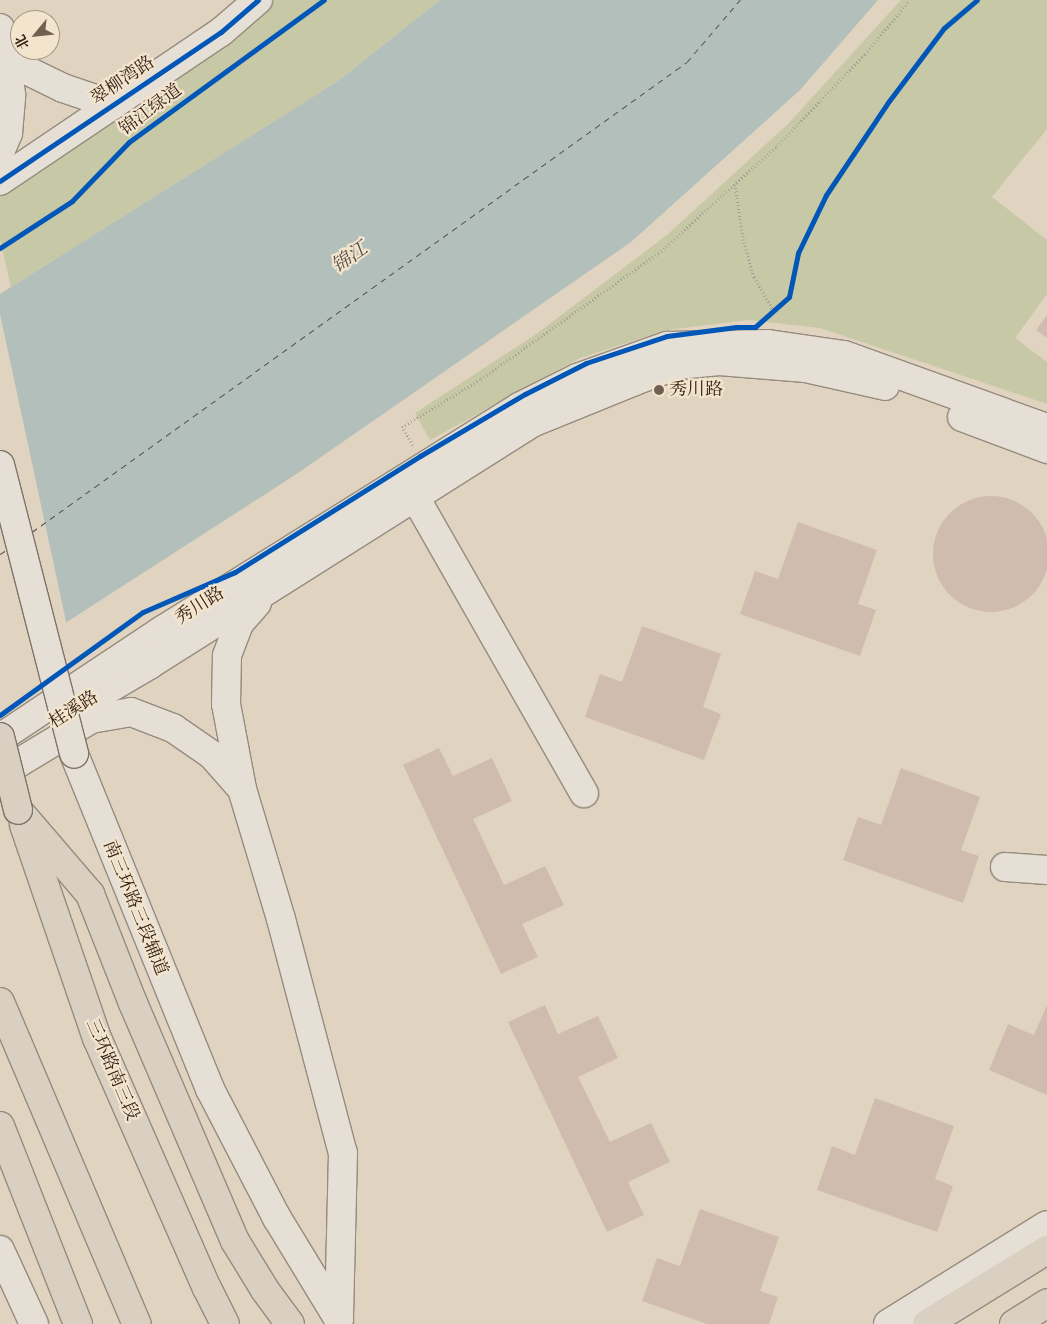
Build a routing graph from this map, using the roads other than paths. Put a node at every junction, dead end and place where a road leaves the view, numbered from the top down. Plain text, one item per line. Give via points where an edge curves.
1 (258, 0) edge
2 (3, 40) edge
3 (113, 105) junction
4 (0, 152) edge
5 (0, 181) edge
6 (1047, 428) edge
7 (1047, 449) edge
8 (0, 465) edge
9 (414, 497) junction
10 (272, 586) junction
11 (149, 665) joint
12 (73, 688) joint
13 (0, 738) edge
14 (0, 757) edge
15 (0, 774) edge
16 (242, 789) junction
17 (584, 793) dead end
18 (18, 810) junction
19 (1005, 866) dead end
20 (1047, 870) edge
21 (0, 1002) edge
22 (0, 1126) edge
23 (1047, 1224) edge
24 (0, 1250) edge
25 (1047, 1250) edge
26 (206, 1288) junction
27 (1047, 1303) edge
28 (75, 1316) edge
29 (339, 1322) edge
30 (34, 1324) edge
31 (137, 1324) edge
32 (225, 1324) edge
33 (240, 1324) edge
34 (290, 1324) edge
35 (888, 1324) edge
36 (927, 1324) edge
37 (1014, 1324) edge

1 - 3 street, 翠柳湾路 via 221,32
2 - 3 street via 24,69 63,88
2 - 4 street via 11,95 8,133
3 - 5 street, 翠柳湾路
6 - 12 street, 秀川路 via 844,355 768,344 667,346 577,378 519,407
7 - 9 street, 秀川路 via 882,384 806,368 719,361 678,365 534,422
8 - 29 street, 南三环路三段辅道, bridge via 74,754 210,1089 277,1218
9 - 10 street, 秀川路
9 - 17 street
10 - 11 street, 秀川路
10 - 16 street via 239,624 227,656 226,704
11 - 14 street, 桂溪路
12 - 13 street, 桂溪路
13 - 18 highway, 三环路南三段, bridge
15 - 16 street via 91,718 131,712 173,728 212,755
16 - 29 street via 281,918 343,1153
18 - 26 highway, 三环路南三段 via 97,1038
18 - 34 highway via 90,894 235,1241
19 - 20 street
21 - 31 highway
22 - 28 highway
23 - 35 street
24 - 30 street
25 - 36 highway
26 - 32 highway, 三环路南三段
26 - 33 highway
27 - 37 highway

